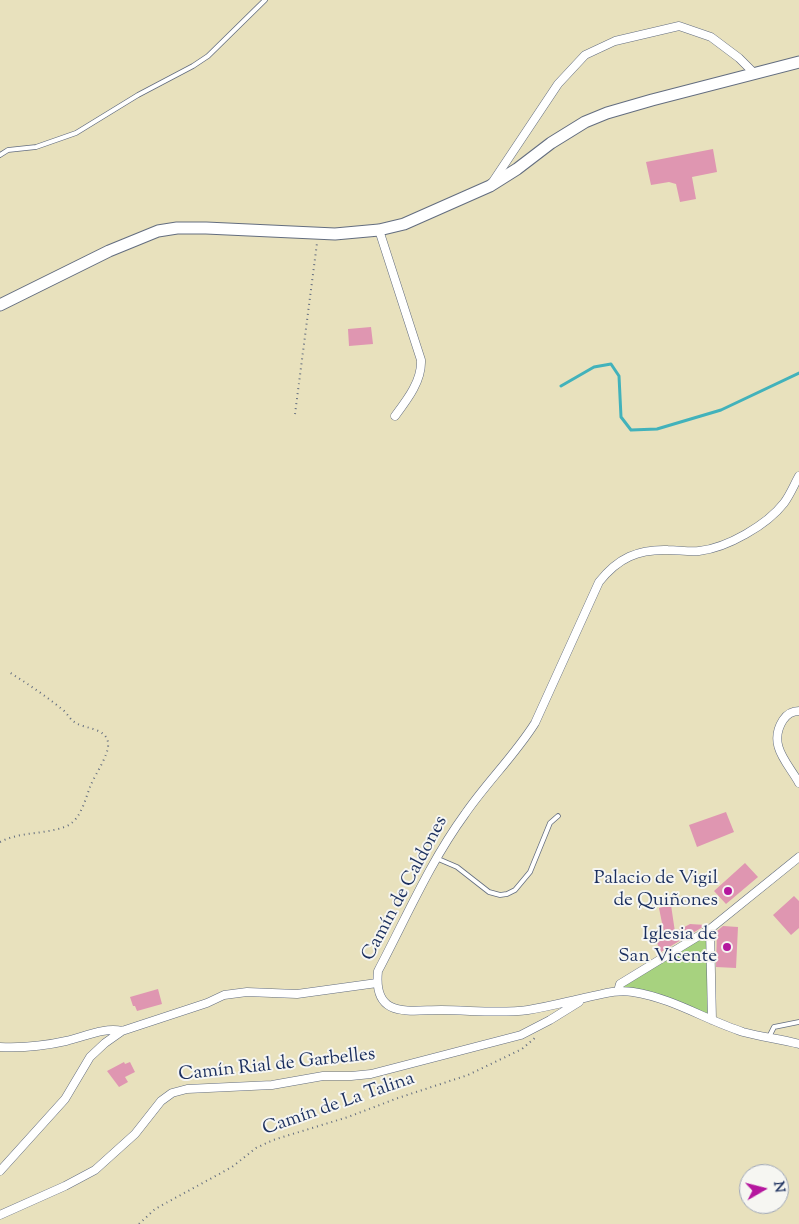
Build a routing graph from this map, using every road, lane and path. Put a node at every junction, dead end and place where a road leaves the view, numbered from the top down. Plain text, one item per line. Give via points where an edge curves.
1 (265, 0) edge
2 (799, 62) edge
3 (754, 73) junction
4 (0, 155) edge
5 (490, 186) junction
6 (379, 230) junction
7 (319, 234) junction
8 (0, 305) edge
9 (295, 414) dead end
10 (395, 416) dead end
11 (799, 476) edge
12 (10, 672) dead end
13 (799, 712) edge
14 (799, 784) edge
15 (558, 816) dead end
16 (0, 842) edge
17 (799, 857) edge
18 (436, 858) junction
19 (710, 929) junction
20 (377, 983) junction
21 (618, 991) junction
22 (585, 998) junction
23 (712, 1020) junction
24 (799, 1022) edge
25 (122, 1031) junction
26 (540, 1034) dead end
27 (769, 1037) junction
28 (799, 1044) edge
29 (0, 1047) edge
30 (0, 1172) edge
31 (0, 1214) edge
32 (139, 1224) edge

1 - 4 lane via 208,56 193,66 76,133 36,147 8,150
2 - 3 street
3 - 5 street via 607,113 585,122
3 - 5 street via 711,37 679,26 615,41 585,55 558,84
5 - 6 street via 404,224
6 - 7 street
6 - 10 street via 421,360 421,369 410,396
7 - 8 street via 217,228 158,231 109,251
7 - 9 path
11 - 18 street, Camín de Caldones via 785,502 754,529 721,545 699,551 661,550 627,556 609,569 599,582 535,723 465,814
12 - 16 path via 66,712 77,724 105,735 108,751 77,817 68,825 12,836
13 - 14 street via 786,716 778,728 778,745 783,759
15 - 18 lane via 550,823 530,872 515,890 507,894 490,892 457,867
17 - 19 street
18 - 20 street, Camín de Caldones via 378,971
19 - 21 street via 620,984
19 - 23 street
20 - 22 street, Camín de Caldones via 381,998 391,1008 403,1011 527,1010
20 - 25 street via 297,994 247,992 224,995
21 - 22 street, Camín de Caldones
21 - 23 street, Camín de Caldones via 633,992 683,1007
22 - 31 street, Camín Rial de Garbelles via 521,1035 371,1074 323,1076 272,1085 187,1089 172,1093 161,1101 135,1134 95,1170
23 - 27 street, Camín de Caldones
24 - 27 lane via 774,1027
25 - 29 street via 113,1029 65,1042
25 - 30 street via 90,1057 65,1099
26 - 32 path, Camín de La Talina via 522,1050 468,1075 256,1148 232,1167 156,1209
27 - 28 street, Camín de Caldones

